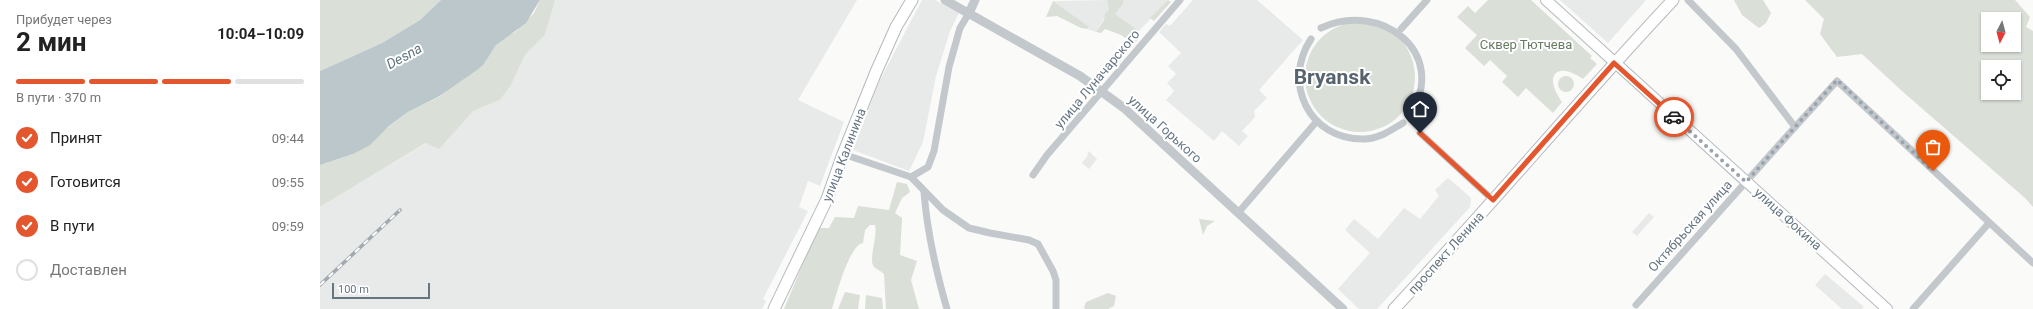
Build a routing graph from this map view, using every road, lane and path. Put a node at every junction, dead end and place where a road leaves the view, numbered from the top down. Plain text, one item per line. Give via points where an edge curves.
1 (912, 0) edge
2 (945, 0) edge
3 (975, 0) edge
4 (1180, 0) edge
5 (1427, 0) edge
6 (1546, 0) edge
7 (1673, 0) edge
8 (1688, 0) edge
9 (969, 13) junction
10 (1321, 28) dead end
11 (1401, 29) junction
12 (1311, 39) dead end
13 (1614, 63) junction
14 (1102, 92) junction
15 (1410, 115) dead end
16 (1317, 121) junction
17 (1403, 122) dead end
18 (1795, 127) junction
19 (1420, 133) dead end
20 (843, 154) junction
21 (1033, 175) dead end
22 (911, 176) junction
23 (1746, 182) junction
24 (924, 192) junction
25 (1493, 200) junction
26 (1238, 213) junction
27 (1989, 223) junction
28 (2033, 263) edge
29 (1636, 305) dead end
30 (774, 309) edge
31 (947, 309) edge
32 (1056, 309) edge
33 (1343, 309) edge
34 (1394, 309) edge
35 (1887, 309) edge
36 (1913, 309) edge

1 - 20 main road, улица Калинина via 896,27
2 - 9 street, улица Горького
3 - 9 street
4 - 14 street, улица Луначарского
5 - 11 street
6 - 13 main road, улица Фокина
7 - 13 main road, проспект Ленина
8 - 18 street via 1736,49
9 - 14 street, улица Горького via 1080,76
9 - 22 street via 960,28 949,67 934,151 928,167
10 - 11 street via 1344,17 1364,14 1384,19
11 - 15 street via 1414,45 1422,65 1422,86 1416,106
12 - 16 street via 1302,56 1298,76 1301,96 1310,114
13 - 23 main road, улица Фокина
13 - 25 main road, проспект Ленина
14 - 21 street, улица Луначарского via 1047,155
14 - 26 street, улица Горького via 1124,108
16 - 17 street via 1344,137 1365,139 1386,134
16 - 26 street
18 - 23 street, Октябрьская улица
18 - 27 street, Октябрьская улица via 1837,80
19 - 25 street
20 - 22 street
20 - 30 main road, улица Калинина via 827,199
22 - 24 street
23 - 29 street, Октябрьская улица
23 - 35 main road, улица Фокина
24 - 31 street via 936,272
24 - 32 street via 943,210 969,228 1038,244 1055,275
25 - 34 main road, проспект Ленина
26 - 33 street, улица Горького
27 - 28 street
27 - 36 street

